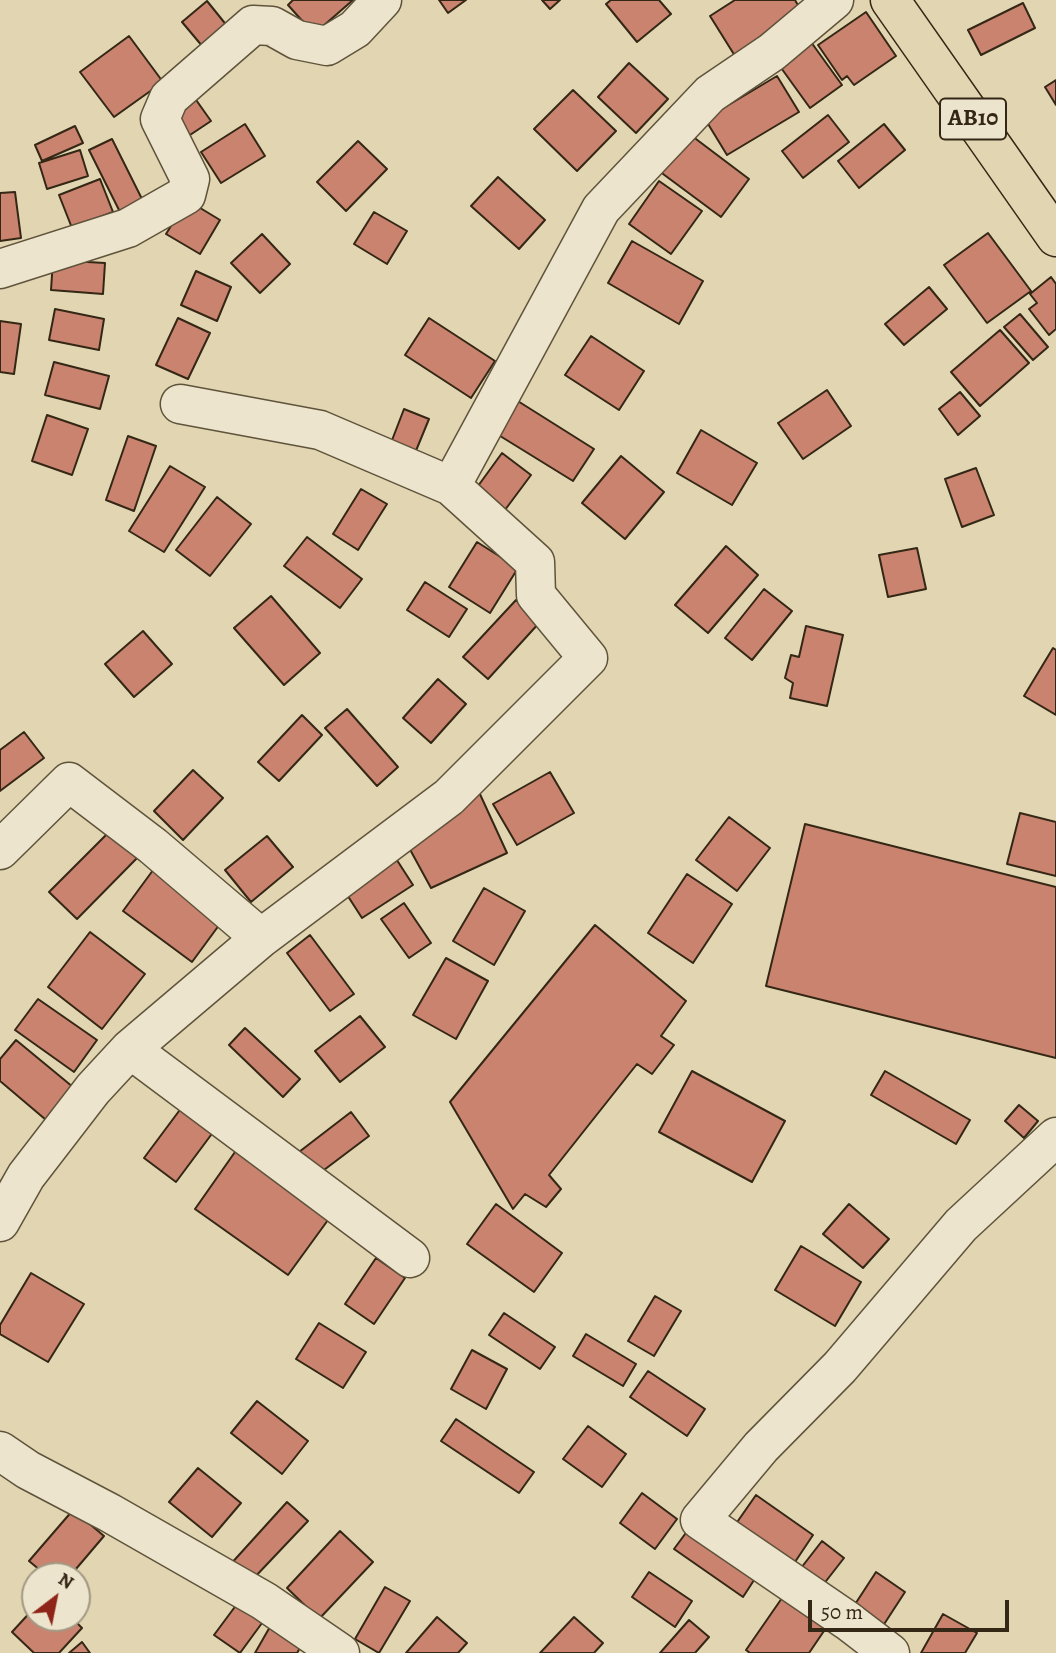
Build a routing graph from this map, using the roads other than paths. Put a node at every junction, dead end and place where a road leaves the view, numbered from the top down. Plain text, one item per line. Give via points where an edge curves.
1 (382, 0) edge
2 (834, 0) edge
3 (890, 0) edge
4 (1056, 237) edge
5 (0, 269) edge
6 (180, 404) dead end
7 (451, 486) junction
8 (0, 850) edge
9 (261, 938) junction
10 (130, 1049) junction
11 (1056, 1137) edge
12 (0, 1220) edge
13 (410, 1258) dead end
14 (0, 1451) edge
15 (340, 1653) edge
16 (890, 1653) edge

1 - 5 street via 355,29 327,46 297,40 272,26 253,25 169,97 160,119 190,179 186,195 128,228
2 - 7 street via 772,52 710,94 601,209
3 - 4 main road, AB10
6 - 7 street via 320,430
7 - 9 street via 535,562 536,595 588,658 449,797
8 - 9 street via 69,782
9 - 10 street
10 - 12 street via 26,1176
10 - 13 street
11 - 16 street via 961,1225 840,1367 761,1447 699,1520
14 - 15 street via 264,1601

